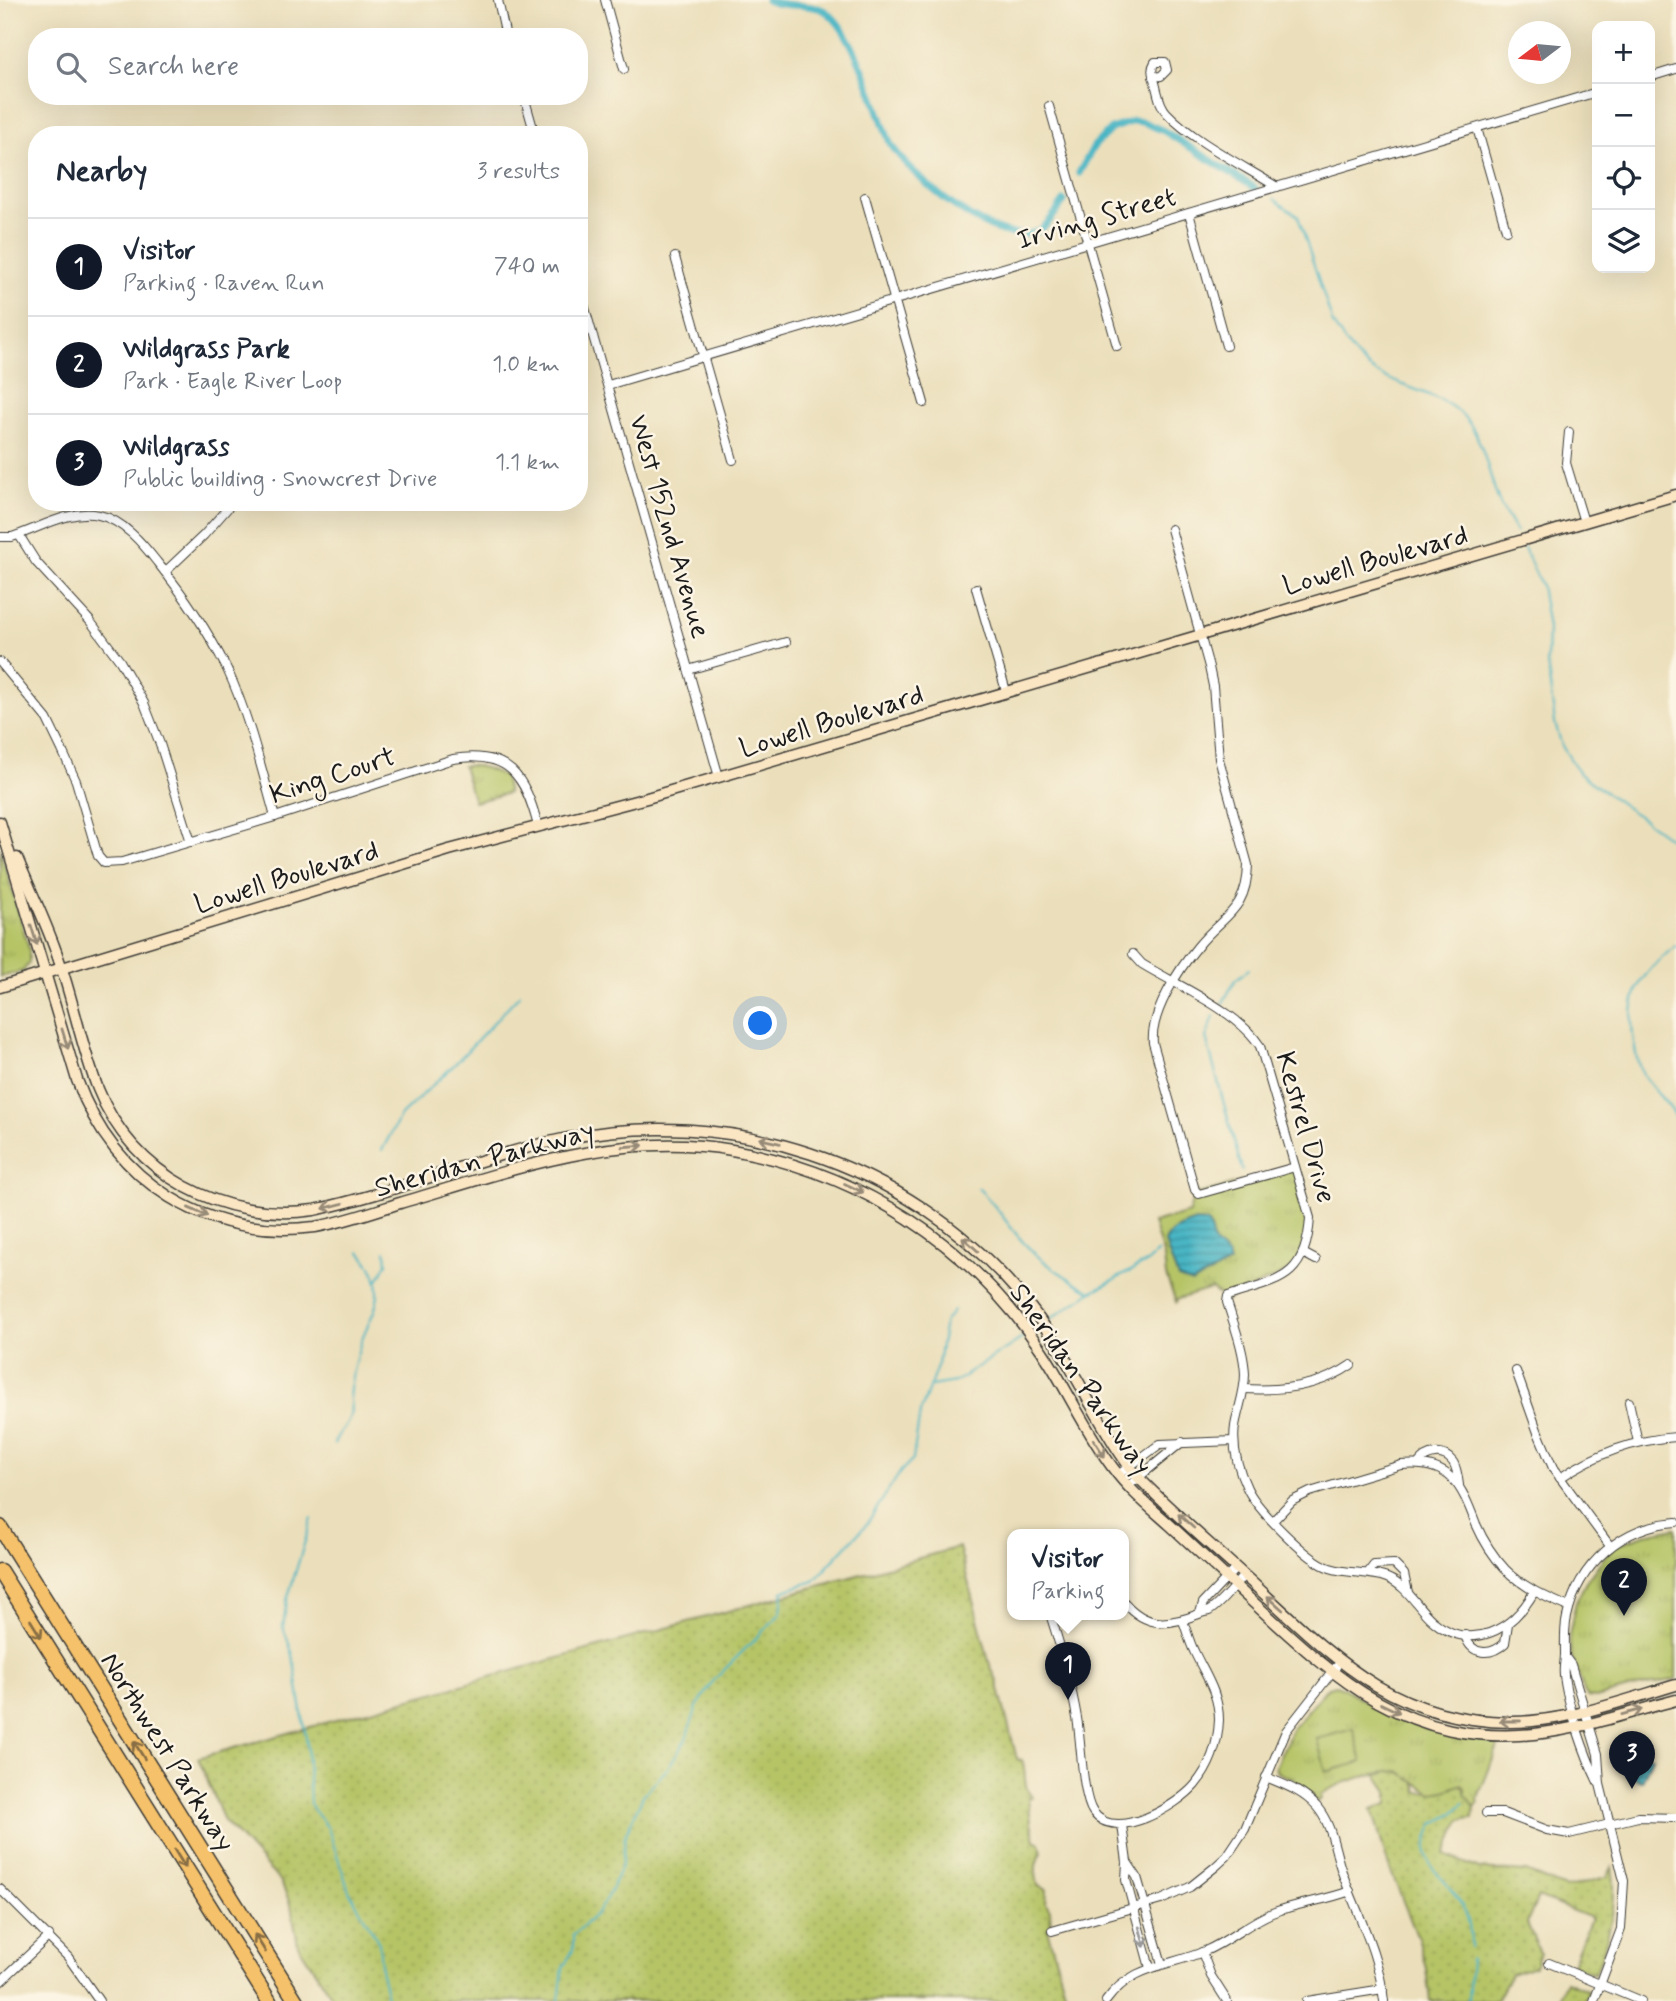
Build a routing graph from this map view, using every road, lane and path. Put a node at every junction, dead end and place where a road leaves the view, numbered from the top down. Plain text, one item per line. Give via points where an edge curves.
1 (605, 0) edge
2 (499, 1) edge
3 (504, 28) edge
4 (624, 69) dead end
5 (1676, 69) edge
6 (1655, 75) edge
7 (1153, 77) dead end
8 (1592, 94) edge
9 (527, 105) edge
10 (1049, 106) dead end
11 (532, 126) edge
12 (1477, 128) junction
13 (1277, 187) junction
14 (864, 197) dead end
15 (1189, 213) junction
16 (1506, 230) dead end
17 (1088, 243) junction
18 (676, 257) dead end
19 (894, 300) junction
20 (588, 317) edge
21 (1117, 346) dead end
22 (1226, 346) dead end
23 (704, 356) junction
24 (608, 384) junction
25 (924, 403) dead end
26 (1569, 432) dead end
27 (733, 460) dead end
28 (1676, 495) edge
29 (225, 511) edge
30 (1584, 522) junction
31 (1171, 529) dead end
32 (19, 535) junction
33 (0, 537) edge
34 (165, 572) junction
35 (976, 588) dead end
36 (1200, 635) junction
37 (786, 642) dead end
38 (0, 662) edge
39 (688, 670) junction
40 (1006, 691) junction
41 (719, 777) junction
42 (275, 817) junction
43 (0, 821) edge
44 (538, 826) junction
45 (191, 842) junction
46 (1133, 954) dead end
47 (61, 968) junction
48 (46, 974) junction
49 (1174, 983) junction
50 (0, 987) edge
51 (1295, 1167) junction
52 (1303, 1253) junction
53 (1316, 1260) dead end
54 (1351, 1365) dead end
55 (1516, 1371) dead end
56 (1244, 1389) junction
57 (1629, 1402) dead end
58 (1676, 1437) edge
59 (1234, 1441) junction
60 (1638, 1442) junction
61 (1182, 1443) junction
62 (1418, 1464) junction
63 (1129, 1466) junction
64 (1118, 1475) junction
65 (1138, 1476) junction
66 (1560, 1478) junction
67 (1460, 1485) junction
68 (1128, 1486) junction
69 (1273, 1521) junction
70 (1676, 1522) edge
71 (0, 1527) edge
72 (1610, 1546) junction
73 (0, 1571) edge
74 (1240, 1571) junction
75 (1368, 1573) junction
76 (1231, 1582) junction
77 (1408, 1592) junction
78 (1534, 1592) junction
79 (1569, 1606) junction
80 (1129, 1607) edge
81 (1052, 1620) edge
82 (1183, 1620) junction
83 (1507, 1624) junction
84 (1465, 1635) junction
85 (1340, 1662) junction
86 (1332, 1672) junction
87 (1676, 1685) edge
88 (1676, 1700) edge
89 (1579, 1712) junction
90 (1583, 1725) junction
91 (1266, 1777) junction
92 (1486, 1813) dead end
93 (1676, 1818) edge
94 (1611, 1824) junction
95 (1122, 1825) junction
96 (0, 1889) edge
97 (1350, 1891) junction
98 (1139, 1906) junction
99 (1052, 1931) dead end
100 (49, 1937) junction
101 (1202, 1952) junction
102 (1549, 1963) dead end
103 (1162, 1964) junction
104 (1150, 1968) junction
105 (0, 1982) edge
106 (1601, 1984) junction
107 (1382, 1989) junction
108 (99, 2001) edge
109 (269, 2001) edge
110 (296, 2001) edge
111 (1106, 2001) edge
112 (1227, 2001) edge
113 (1307, 2001) edge
114 (1384, 2001) edge
115 (1594, 2001) edge
116 (1641, 2001) edge

1 - 4 street
2 - 3 street
5 - 6 street
7 - 13 street via 1167,114
8 - 12 street, Irving Street
9 - 11 street
10 - 17 street
12 - 13 street, Irving Street
12 - 16 street
13 - 15 street, Irving Street
14 - 19 street
15 - 17 street, Irving Street
15 - 22 street
17 - 19 street, Irving Street
17 - 21 street
18 - 23 street
19 - 23 street, Irving Street
19 - 25 street
20 - 24 street, West 152nd Avenue
23 - 24 street, Irving Street
23 - 27 street
24 - 39 street, West 152nd Avenue
26 - 30 street via 1566,463
28 - 30 main road, Lowell Boulevard
29 - 34 street
30 - 36 main road, Lowell Boulevard
31 - 36 street
32 - 33 street
32 - 34 street via 83,513 103,516 136,538
32 - 45 street via 36,562 90,621 144,704
34 - 42 street via 227,669
35 - 40 street
36 - 40 main road, Lowell Boulevard
36 - 49 street via 1213,686 1219,759 1248,865 1247,881 1234,912 1199,944
37 - 39 street
38 - 45 street, King Court via 47,719 76,781 104,863
39 - 41 street, West 152nd Avenue
40 - 41 main road, Lowell Boulevard
41 - 44 main road, Lowell Boulevard
42 - 44 street, King Court via 453,759 486,757 512,770 523,783
42 - 45 street, King Court
43 - 47 main road, Sheridan Parkway
43 -> 48 main road, Sheridan Parkway
44 - 47 main road, Lowell Boulevard
46 - 49 street, Kestrel Drive
47 - 48 main road, Lowell Boulevard
63 -> 47 main road, Sheridan Parkway via 1060,1349 1018,1292 955,1231 872,1178 793,1147 743,1135 621,1130 560,1140 314,1210 266,1212 218,1202 155,1167 115,1122 94,1079
48 - 50 main road, Lowell Boulevard
48 -> 64 main road, Sheridan Parkway via 80,1088 105,1137 151,1185 183,1205 217,1219 268,1229 315,1227 582,1152 693,1146 776,1160 863,1192 908,1217 975,1270 1045,1356
49 - 51 street, Kestrel Drive via 1230,1015 1256,1039
49 - 51 street via 1154,1021 1153,1043 1195,1190 1199,1194
51 - 52 street, Kestrel Drive via 1310,1218
52 - 53 street
52 - 56 street, Kestrel Drive via 1286,1276 1228,1296 1242,1355
54 - 56 street via 1340,1373 1294,1387
55 - 66 street via 1544,1449
56 - 59 street, Kestrel Drive
57 - 60 street
58 - 60 street
59 - 61 street
59 - 69 street via 1248,1490
60 - 66 street via 1603,1453
61 - 63 street via 1160,1444
61 - 65 street
62 - 67 street via 1448,1474
62 - 67 street via 1424,1456 1445,1456 1455,1465
62 - 69 street via 1310,1492 1292,1501
63 - 64 street
63 - 65 main road, Sheridan Parkway
64 - 68 main road, Sheridan Parkway
65 - 68 street
74 -> 65 main road, Sheridan Parkway
66 - 72 street
67 - 78 street via 1488,1547 1506,1570
68 - 76 main road, Sheridan Parkway
69 - 75 street via 1319,1563 1340,1571
70 - 72 street via 1639,1530
110 -> 71 highway, Northwest Parkway
72 - 79 street via 1583,1576
73 -> 109 highway, Northwest Parkway
74 - 76 street
85 -> 74 main road, Sheridan Parkway
75 - 77 street via 1400,1584
75 - 77 street via 1374,1565 1394,1564 1404,1574
76 - 82 street via 1209,1611
76 - 86 main road, Sheridan Parkway
77 - 84 street via 1430,1619
78 - 79 street
78 - 83 street
79 - 89 street via 1565,1657 1571,1665
80 - 82 street via 1146,1619 1164,1623
81 - 95 street via 1077,1716 1087,1801 1102,1821
82 - 95 street via 1216,1696 1215,1746 1206,1769 1184,1796 1152,1815
83 - 84 street via 1481,1636
83 - 84 street via 1505,1643 1493,1652 1477,1651
85 - 86 street
89 -> 85 main road, Sheridan Parkway via 1512,1722 1447,1715 1392,1695
86 -> 90 main road, Sheridan Parkway via 1390,1709 1438,1726 1512,1735
86 - 91 street via 1286,1731
87 - 89 main road, Sheridan Parkway
90 -> 88 main road, Sheridan Parkway
89 - 90 street
90 - 94 street via 1598,1754 1600,1784
91 - 97 street via 1300,1792 1319,1809 1331,1830
91 - 98 street via 1245,1829 1227,1856 1190,1887
92 - 94 street via 1503,1813 1557,1833 1580,1833
93 - 94 street via 1638,1817
94 - 106 street via 1625,1897 1617,1945
95 - 98 street via 1127,1862 1137,1877
96 - 100 street
97 - 101 street via 1271,1913
97 - 107 street via 1376,1956
98 - 99 street
98 - 103 street
98 -> 104 street
100 - 105 street
100 - 108 street
101 - 103 street
101 - 112 street
102 - 106 street
103 - 104 street
104 - 111 street via 1124,1981
106 - 115 street
106 - 116 street
107 - 113 street
107 - 114 street

